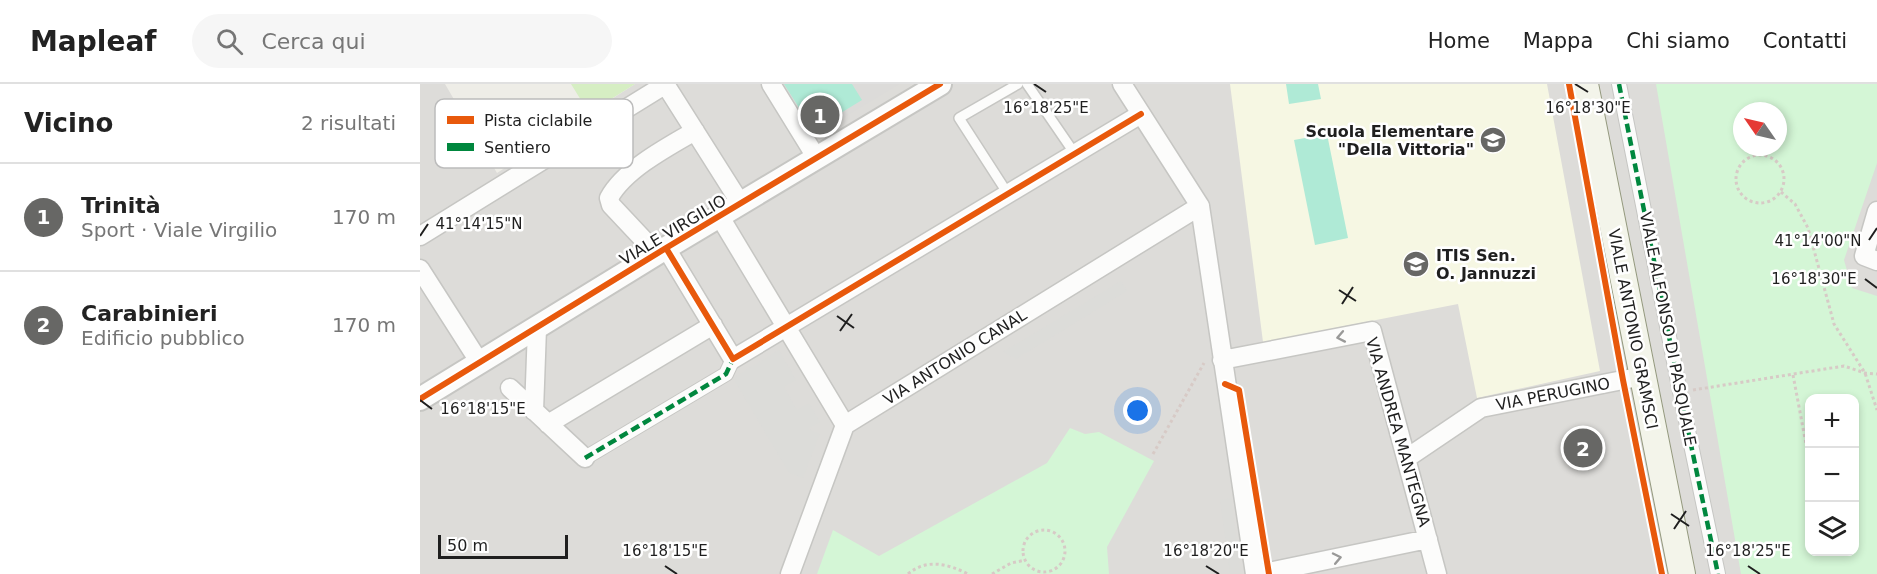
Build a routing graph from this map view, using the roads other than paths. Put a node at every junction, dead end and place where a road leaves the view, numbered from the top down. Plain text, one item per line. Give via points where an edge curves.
1 (665, 84) edge
2 (771, 84) edge
3 (940, 84) edge
4 (1018, 84) edge
5 (1027, 84) edge
6 (1122, 84) edge
7 (1585, 84) edge
8 (1619, 84) edge
9 (633, 104) edge
10 (1141, 114) junction
11 (695, 131) junction
12 (1075, 154) junction
13 (816, 157) junction
14 (530, 168) edge
15 (1008, 194) junction
16 (741, 204) junction
17 (1200, 206) junction
18 (1877, 211) edge
19 (720, 217) junction
20 (420, 236) edge
21 (661, 251) junction
22 (1870, 258) edge
23 (420, 269) edge
24 (713, 325) junction
25 (787, 327) junction
26 (537, 328) junction
27 (733, 359) junction
28 (1222, 360) junction
29 (480, 363) junction
30 (1643, 376) junction
31 (510, 388) dead end
32 (420, 399) edge
33 (534, 411) junction
34 (548, 424) junction
35 (845, 425) junction
36 (585, 458) joint
37 (1407, 458) junction
38 (1428, 539) junction
39 (790, 574) edge
40 (1257, 574) edge
41 (1437, 574) edge
42 (1682, 574) edge
43 (1718, 574) edge

1 - 9 street
1 - 11 street
2 - 13 street
3 - 13 street, VIALE VIRGILIO
4 - 15 lane via 959,118
5 - 12 lane
6 - 10 street
7 - 30 main road, VIALE ANTONIO GRAMSCI
8 - 43 street, VIALE ALFONSO DI PASQUALE
10 - 12 street
10 - 17 street
11 - 16 street
11 - 21 street via 652,156 609,198 611,205
12 - 15 street
13 - 16 street, VIALE VIRGILIO
14 - 20 street
15 - 25 street
16 - 19 street, VIALE VIRGILIO
17 - 28 street
17 - 35 street, VIA ANTONIO CANAL
18 - 22 street
19 - 21 street, VIALE VIRGILIO
19 - 25 street
21 - 24 street
21 - 26 street, VIALE VIRGILIO
23 - 29 street
24 - 27 street
24 - 34 street
25 - 27 street
25 - 35 street
26 - 29 street, VIALE VIRGILIO
26 - 33 street
27 - 36 street via 726,374
37 -> 28 street, VIA ANDREA MANTEGNA via 1372,331
28 - 40 street
29 - 32 street, VIALE VIRGILIO
30 - 37 street, VIA PERUGINO via 1480,408
30 - 42 main road, VIALE ANTONIO GRAMSCI
31 - 33 street
33 - 34 street
34 - 36 street
35 - 39 street
37 - 38 street, VIA ANDREA MANTEGNA
40 -> 38 street
38 - 41 street, VIA ANDREA MANTEGNA

